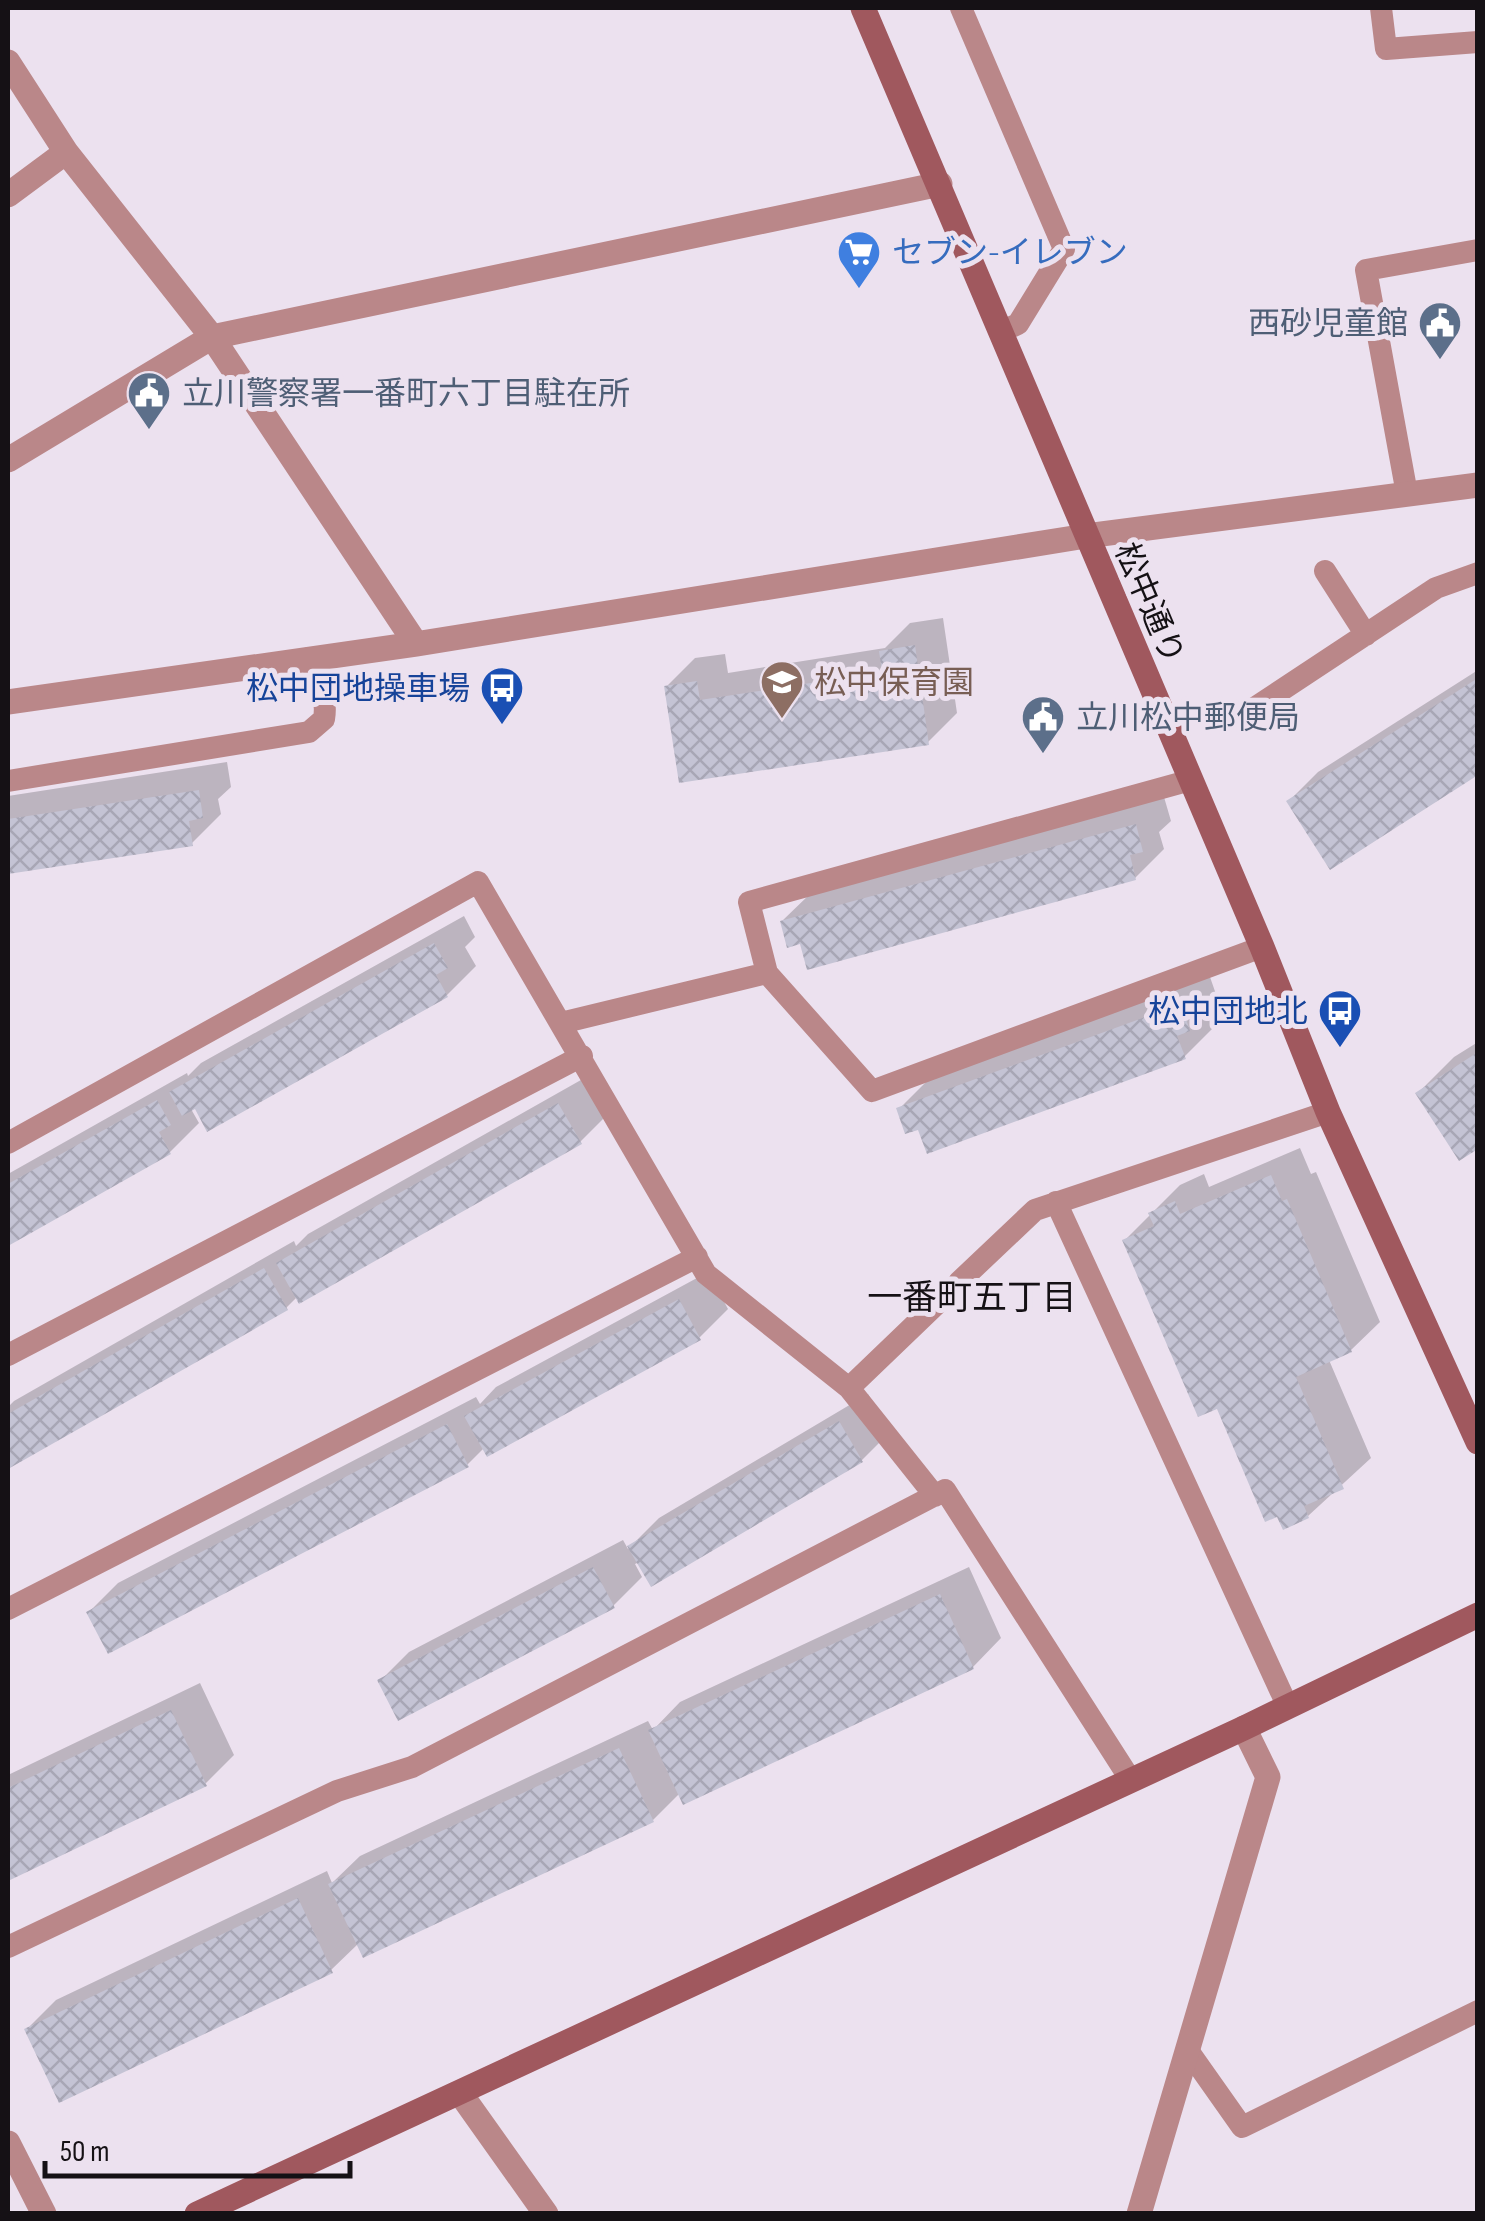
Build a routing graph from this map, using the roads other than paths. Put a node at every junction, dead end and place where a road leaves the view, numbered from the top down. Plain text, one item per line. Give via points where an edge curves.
1 (863, 8) edge
2 (961, 8) edge
3 (1381, 8) edge
4 (1478, 42) edge
5 (8, 62) edge
6 (66, 152) junction
7 (940, 184) junction
8 (8, 194) edge
9 (1478, 250) edge
10 (1002, 331) junction
11 (212, 337) junction
12 (8, 460) edge
13 (1478, 485) edge
14 (1407, 494) junction
15 (1086, 536) junction
16 (1325, 571) dead end
17 (1478, 573) edge
18 (1366, 635) junction
19 (416, 644) junction
20 (308, 658) junction
21 (8, 702) edge
22 (1253, 709) dead end
23 (1190, 780) junction
24 (8, 782) edge
25 (1262, 947) junction
26 (766, 973) junction
27 (562, 1024) junction
28 (582, 1056) junction
29 (1328, 1112) junction
30 (8, 1143) edge
31 (1056, 1202) junction
32 (698, 1256) junction
33 (8, 1356) edge
34 (849, 1388) junction
35 (1478, 1442) edge
36 (934, 1496) junction
37 (8, 1609) edge
38 (1478, 1615) edge
39 (1287, 1705) junction
40 (1244, 1728) junction
41 (1130, 1778) junction
42 (8, 1947) edge
43 (1478, 2011) edge
44 (1187, 2049) junction
45 (460, 2093) junction
46 (8, 2142) edge
47 (44, 2214) edge
48 (197, 2214) edge
49 (546, 2214) edge
50 (1139, 2214) edge

1 - 7 street, 松中通り
2 - 10 lane via 1064,248 1018,324
3 - 4 lane via 1386,49
5 - 6 street
6 - 8 street
6 - 11 street
7 - 10 street, 松中通り
7 - 11 street
9 - 14 lane via 1366,270
10 - 15 street, 松中通り
11 - 12 street
11 - 19 street
13 - 14 street
14 - 15 street
15 - 19 street
15 - 23 street, 松中通り
16 - 18 lane
17 - 18 lane via 1436,588
18 - 22 lane
19 - 20 street
20 - 21 street
20 - 24 lane via 326,710 309,732
23 - 25 street, 松中通り
23 - 26 lane via 749,902
25 - 26 lane via 872,1091
25 - 29 street, 松中通り
26 - 27 lane
27 - 28 lane
27 - 30 lane via 478,882
28 - 32 lane
28 - 33 lane
29 - 31 lane
29 - 35 street, 松中通り
31 - 34 lane via 1035,1210
31 - 39 lane
32 - 34 lane via 706,1274
32 - 37 lane
34 - 36 lane
36 - 41 lane via 945,1490
36 - 42 lane via 412,1767 337,1791
38 - 39 street
39 - 40 street
40 - 41 street
40 - 44 street via 1268,1777
41 - 45 street
43 - 44 lane via 1242,2126
44 - 50 street
45 - 48 street
45 - 49 street
46 - 47 street

